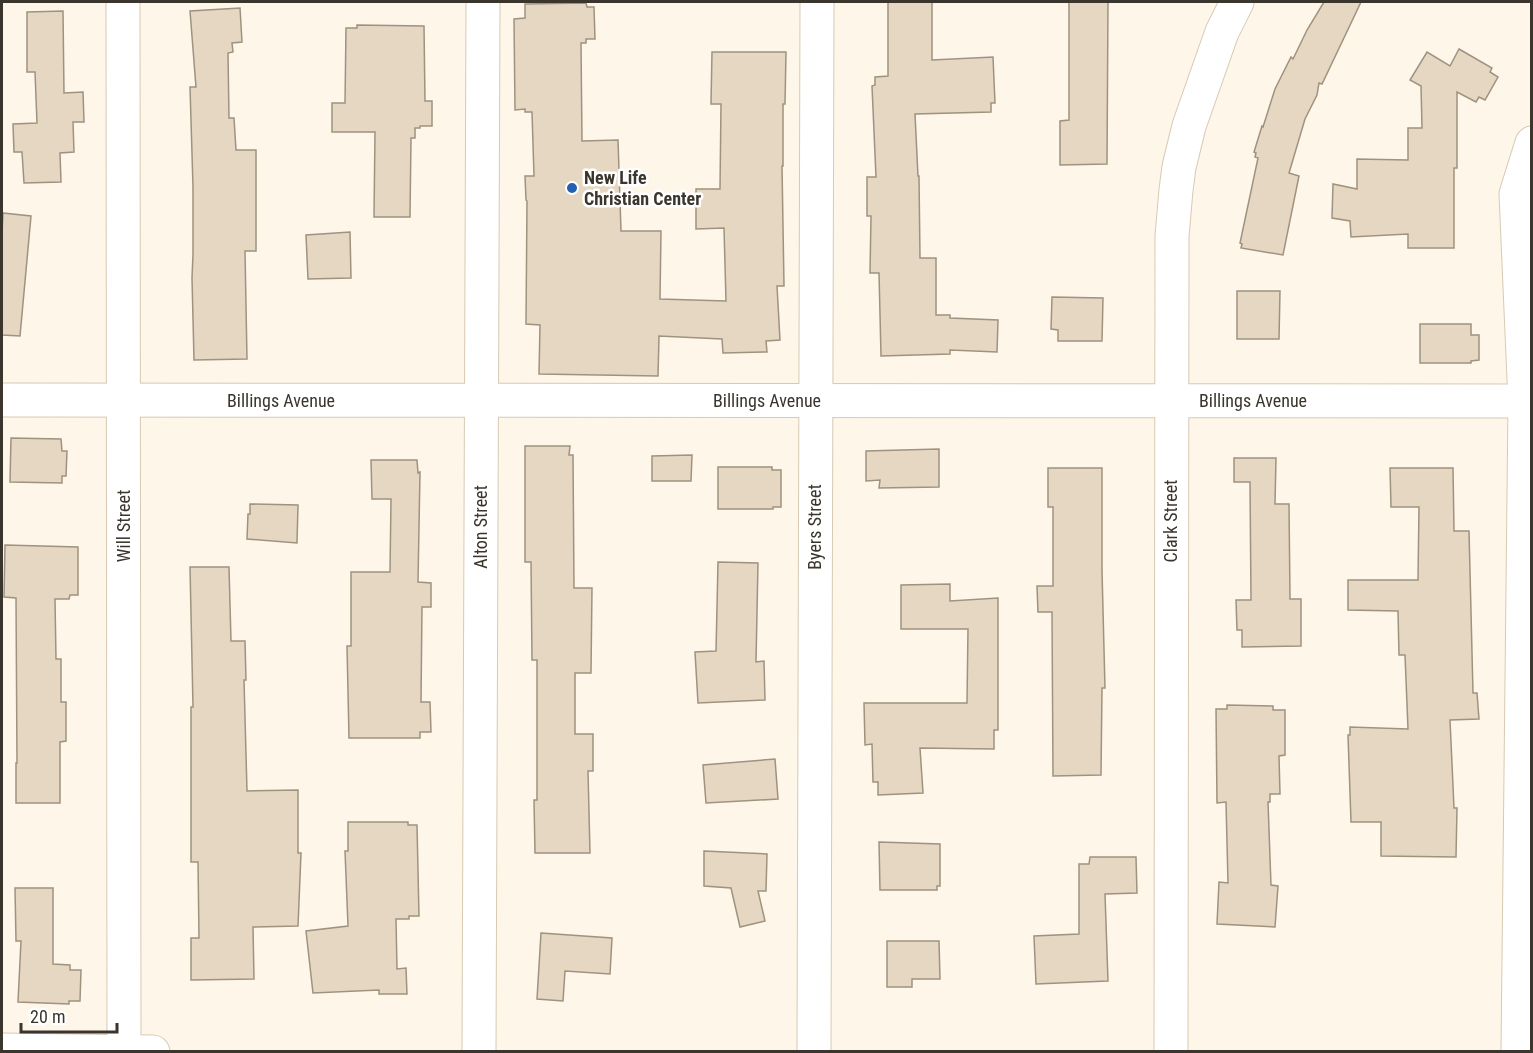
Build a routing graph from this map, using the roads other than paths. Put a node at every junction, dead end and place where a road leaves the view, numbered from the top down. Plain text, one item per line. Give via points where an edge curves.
1 (123, 2) edge
2 (483, 2) edge
3 (817, 2) edge
4 (1237, 2) edge
5 (1532, 143) edge
6 (2, 400) edge
7 (124, 400) junction
8 (482, 401) junction
9 (816, 401) junction
10 (1171, 401) junction
11 (1528, 401) edge
12 (2, 1050) edge
13 (124, 1051) edge
14 (153, 1052) edge
15 (479, 1052) edge
16 (814, 1052) edge
17 (1171, 1052) edge
18 (1518, 1052) edge

1 - 7 street, Will Street
2 - 8 street, Alton Street
3 - 9 street, Byers Street
4 - 10 street, Clark Street via 1222,32 1179,167 1172,236
5 - 11 street via 1516,194
6 - 7 street, Billings Avenue
7 - 8 street, Billings Avenue
7 - 13 street, Will Street
8 - 9 street, Billings Avenue
8 - 15 street, Alton Street
9 - 10 street, Billings Avenue
9 - 16 street, Byers Street
10 - 11 street, Billings Avenue
10 - 17 street, Clark Street
11 - 18 street
12 - 13 street
13 - 14 street

